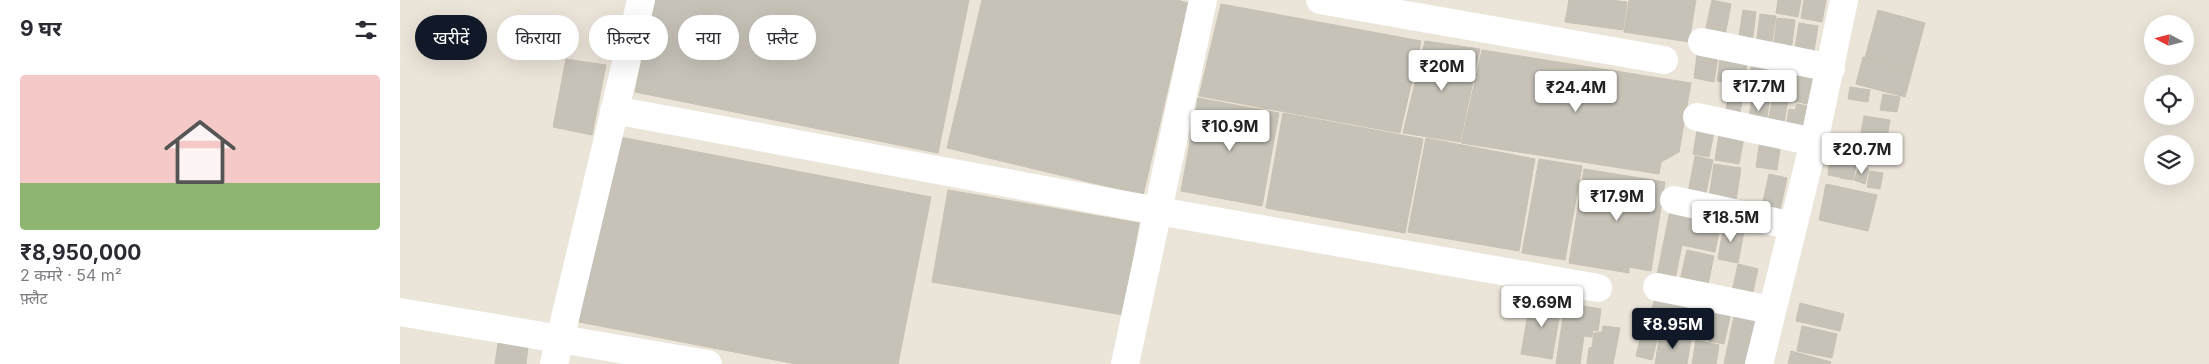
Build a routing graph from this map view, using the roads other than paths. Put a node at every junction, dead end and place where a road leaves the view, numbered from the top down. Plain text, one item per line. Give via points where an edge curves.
1 (641, 0) edge
2 (1203, 0) edge
3 (1320, 0) edge
4 (1844, 0) edge
5 (1702, 42) dead end
6 (1664, 60) dead end
7 (1831, 68) junction
8 (614, 110) junction
9 (1697, 117) dead end
10 (1814, 142) junction
11 (1674, 200) dead end
12 (1158, 211) junction
13 (1793, 226) junction
14 (1657, 287) dead end
15 (1598, 288) dead end
16 (1771, 310) junction
17 (400, 312) edge
18 (557, 351) edge
19 (708, 364) edge
20 (1125, 364) edge
21 (1759, 364) edge

1 - 8 street
2 - 12 street
3 - 6 street
4 - 7 street
5 - 7 street
7 - 10 street
8 - 12 street
8 - 18 street
9 - 10 street
10 - 13 street
11 - 13 street
12 - 15 street
12 - 20 street
13 - 16 street
14 - 16 street
16 - 21 street
17 - 18 street
18 - 19 street

